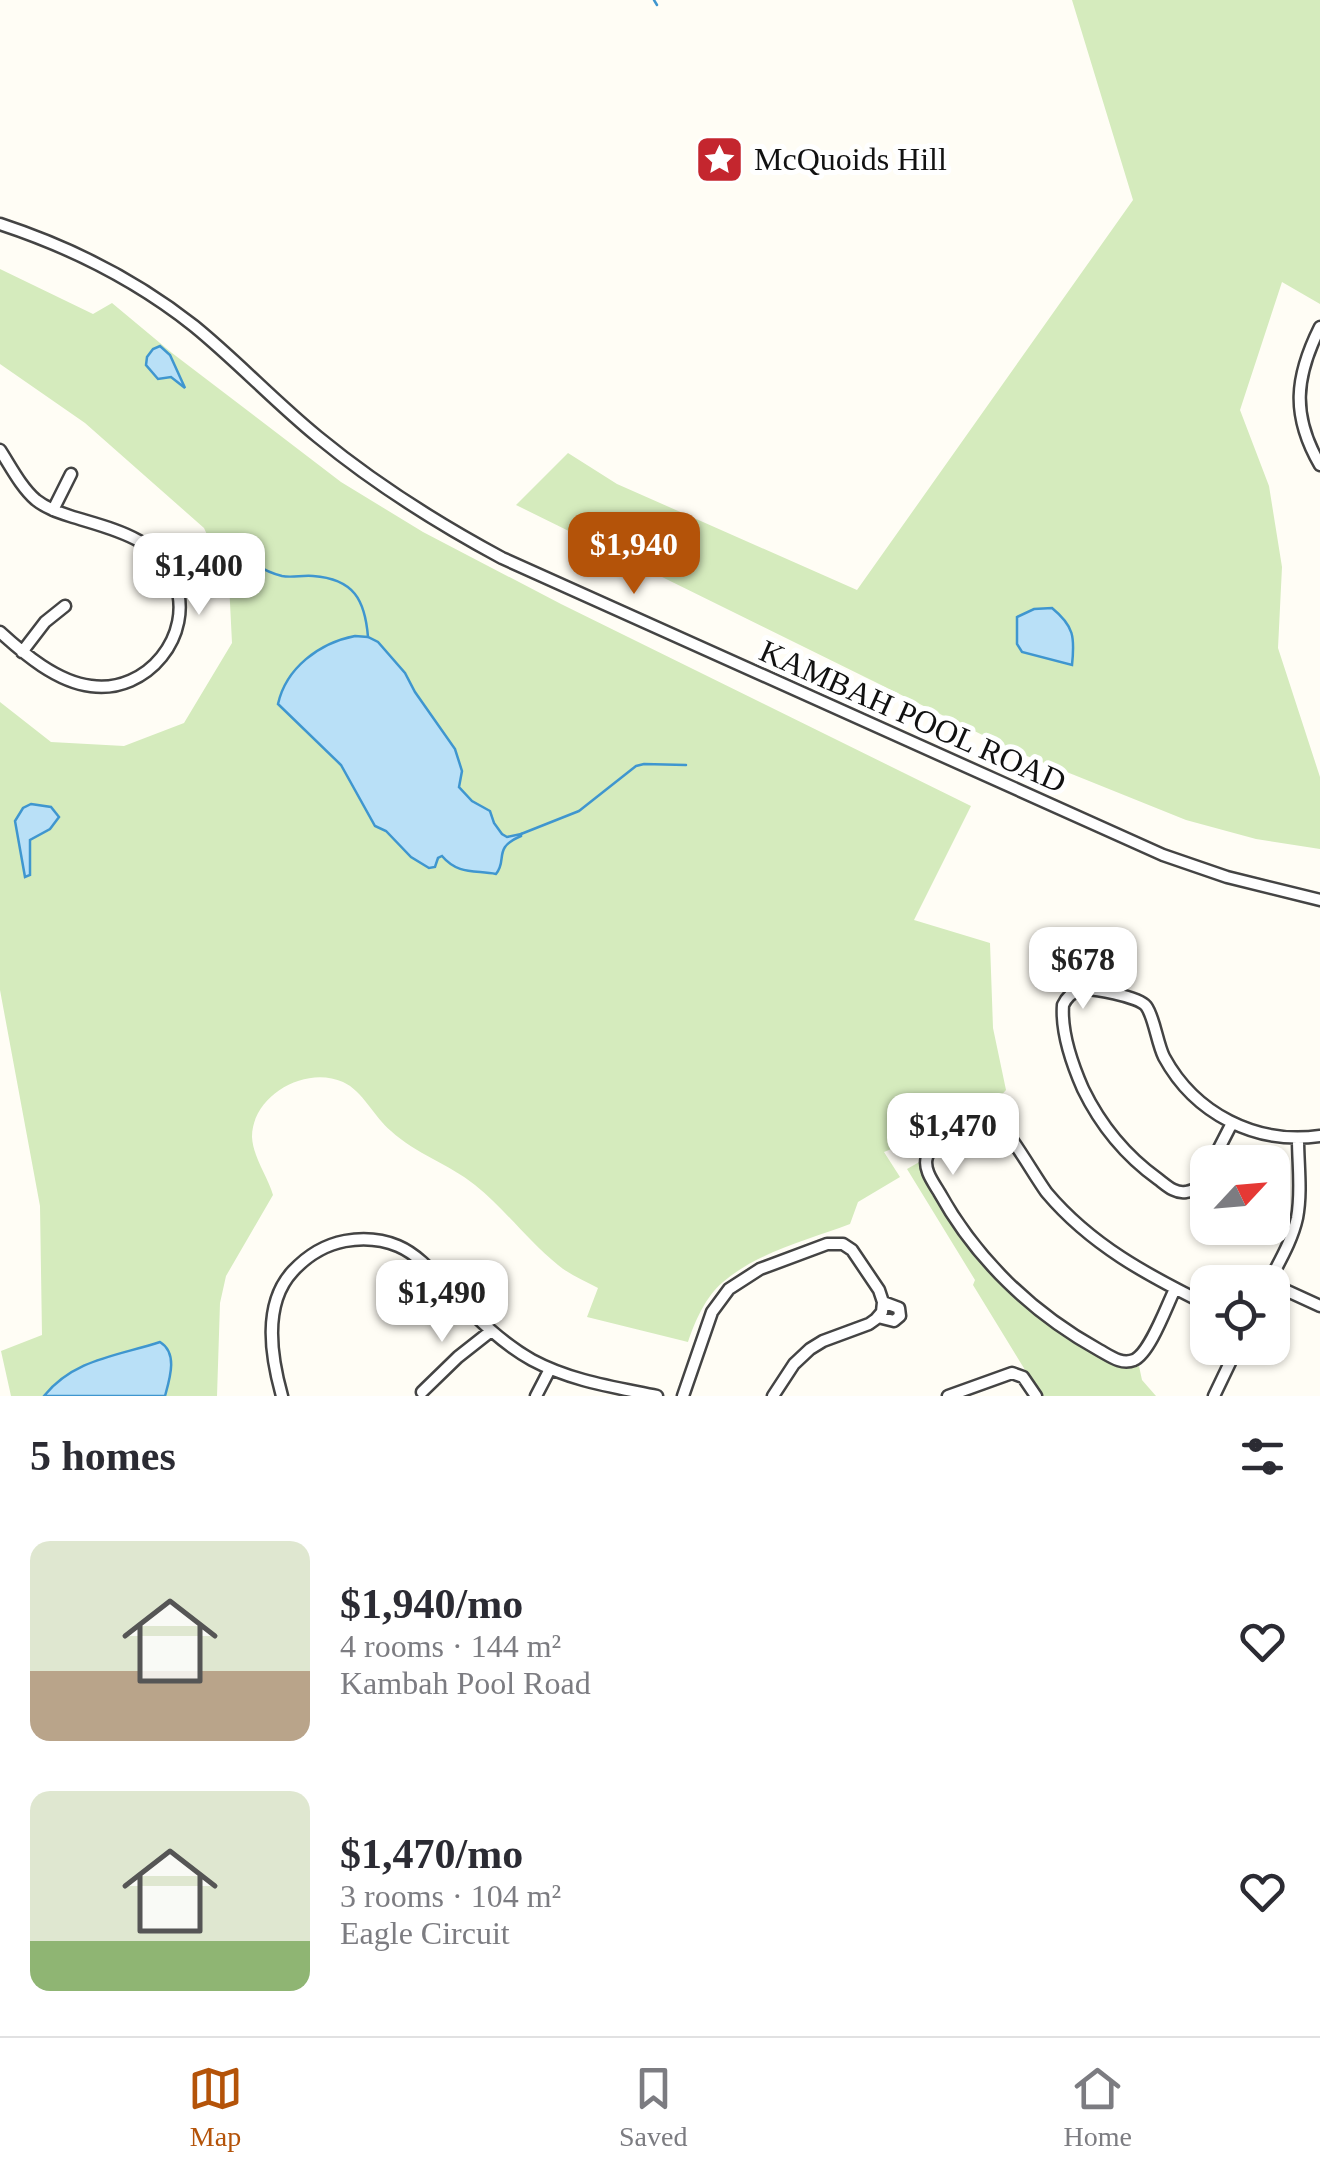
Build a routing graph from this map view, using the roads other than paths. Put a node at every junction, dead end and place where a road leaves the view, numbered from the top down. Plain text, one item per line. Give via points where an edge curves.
1 (0, 224) edge
2 (1320, 327) edge
3 (1316, 347) edge
4 (0, 450) edge
5 (1320, 465) edge
6 (71, 474) dead end
7 (53, 510) junction
8 (64, 606) dead end
9 (0, 632) edge
10 (22, 652) junction
11 (1320, 900) edge
12 (1232, 1124) junction
13 (1320, 1136) edge
14 (1298, 1139) junction
15 (1221, 1145) edge
16 (1190, 1191) edge
17 (1278, 1265) edge
18 (1176, 1289) junction
19 (1290, 1292) edge
20 (1190, 1296) edge
21 (883, 1302) junction
22 (1320, 1306) edge
23 (878, 1317) junction
24 (490, 1331) junction
25 (1229, 1365) edge
26 (550, 1369) junction
27 (422, 1392) dead end
28 (620, 1392) edge
29 (282, 1396) edge
30 (536, 1396) edge
31 (657, 1396) edge
32 (683, 1396) edge
33 (773, 1396) edge
34 (948, 1396) edge
35 (1036, 1396) edge
36 (1214, 1396) edge

1 - 11 street, KAMBAH POOL ROAD via 71,250 144,290 370,477 525,570 1163,855
2 - 3 street
3 - 5 street via 1302,374 1300,409
4 - 7 street via 27,491
6 - 7 street
7 - 10 street via 154,550 175,582 177,626 152,668 114,686 80,684
8 - 10 street
9 - 10 street
12 - 14 street
12 - 15 street
12 - 16 street via 1174,1074 1140,1001 1090,989 1068,997 1062,1011 1074,1066 1096,1113 1140,1164 1174,1191
13 - 14 street
14 - 17 street via 1296,1220
18 - 18 street via 1142,1354 1118,1361 1057,1324 994,1268 944,1202 927,1170 928,1153 981,1125 1000,1126 1070,1218 1128,1264
18 - 20 street
19 - 22 street
21 - 23 street
21 - 23 street via 900,1316
21 - 32 street via 843,1244 760,1269 729,1289 712,1312
23 - 33 street via 810,1349
24 - 26 street
24 - 27 street
24 - 29 street via 407,1251 377,1240 332,1243 304,1260 278,1294 272,1342
25 - 36 street
26 - 28 street
26 - 30 street
28 - 31 street
34 - 35 street via 1012,1373

